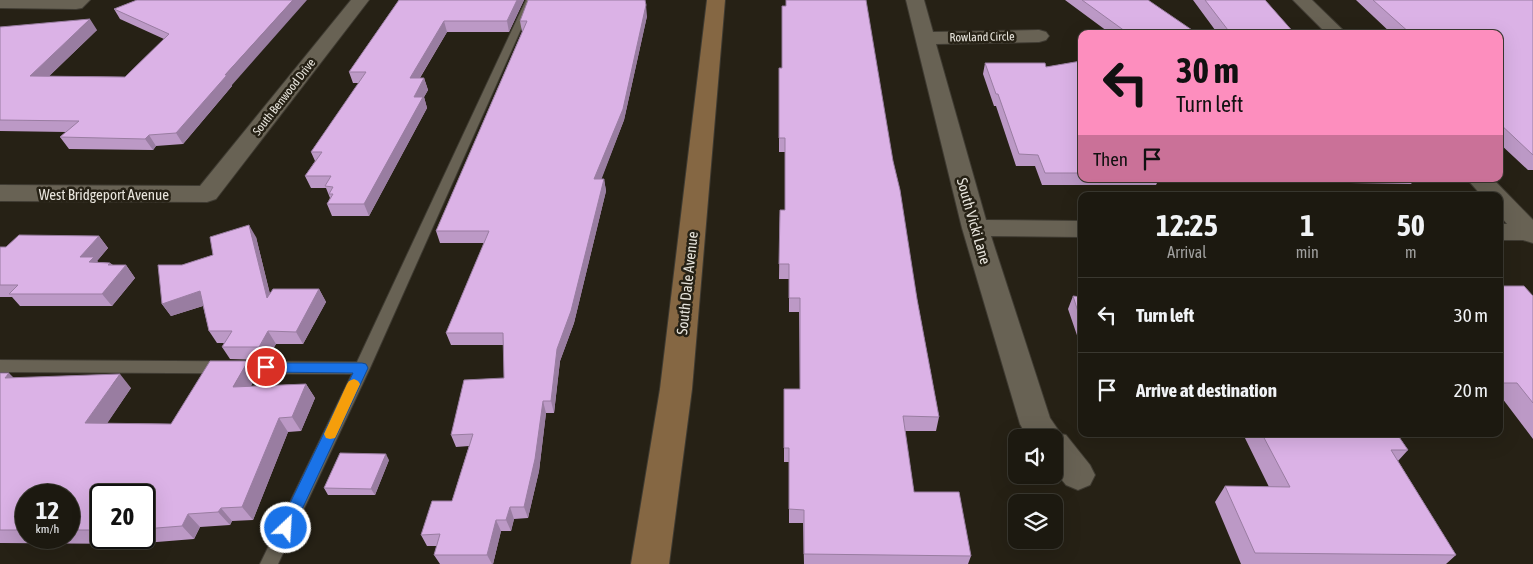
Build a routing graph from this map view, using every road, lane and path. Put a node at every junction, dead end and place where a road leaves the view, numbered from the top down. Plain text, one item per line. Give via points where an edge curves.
1 (360, 0) edge
2 (530, 0) edge
3 (716, 0) edge
4 (915, 0) edge
5 (1302, 0) edge
6 (79, 2) edge
7 (0, 3) edge
8 (1334, 30) edge
9 (1039, 36) dead end
10 (924, 38) junction
11 (1482, 182) edge
12 (1492, 192) edge
13 (0, 193) edge
14 (208, 194) joint
15 (1503, 204) edge
16 (975, 228) junction
17 (1078, 229) edge
18 (1503, 232) edge
19 (1532, 233) edge
20 (0, 366) edge
21 (362, 368) junction
22 (1040, 429) edge
23 (1063, 456) edge
24 (1078, 475) dead end
25 (269, 564) edge
26 (650, 564) edge

1 - 14 street, South Benwood Drive
2 - 21 lane
3 - 26 street, South Dale Avenue via 676,389
4 - 10 street, South Vicki Lane
5 - 8 street
6 - 7 street
9 - 10 street, Rowland Circle
10 - 16 street, South Vicki Lane
11 - 12 street
13 - 14 street, West Bridgeport Avenue
15 - 19 street
16 - 17 street
16 - 22 street, South Vicki Lane
18 - 19 street
20 - 21 lane
21 - 25 lane
23 - 24 street

